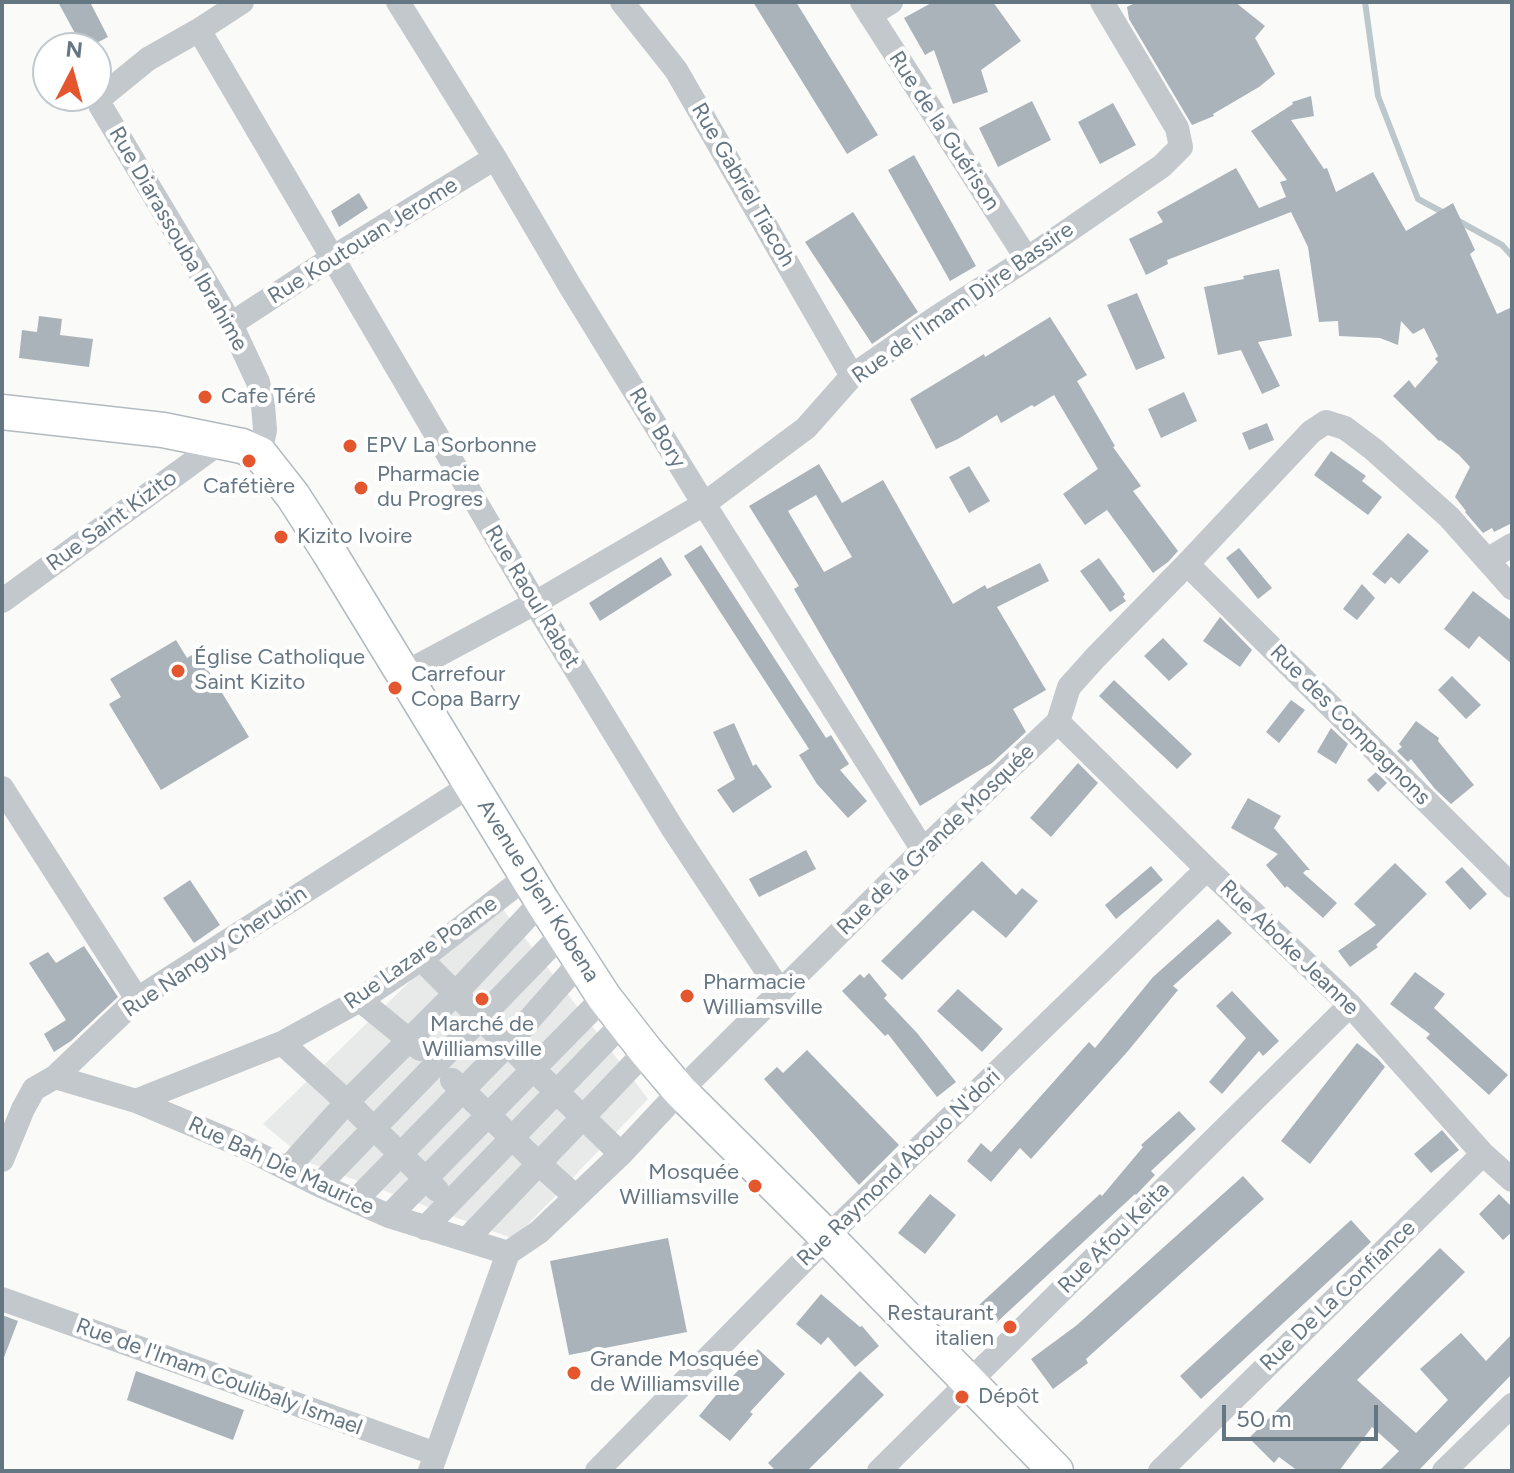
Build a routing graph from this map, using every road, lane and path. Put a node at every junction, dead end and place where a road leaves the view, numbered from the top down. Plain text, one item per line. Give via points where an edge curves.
1 (242, 2) edge
2 (398, 2) edge
3 (622, 2) edge
4 (891, 2) edge
5 (1102, 2) edge
6 (866, 9) edge
7 (199, 30) junction
8 (495, 158) junction
9 (332, 258) junction
10 (1027, 259) junction
11 (231, 324) junction
12 (852, 376) junction
13 (2, 412) edge
14 (222, 441) junction
15 (260, 454) junction
16 (704, 504) junction
17 (1512, 545) edge
18 (1487, 560) junction
19 (1187, 564) junction
20 (1512, 588) edge
21 (2, 601) edge
22 (535, 603) junction
23 (403, 674) junction
24 (1058, 722) junction
25 (471, 785) junction
26 (2, 788) edge
27 (923, 850) junction
28 (1207, 869) junction
29 (1512, 886) edge
30 (534, 889) junction
31 (572, 947) junction
32 (421, 959) junction
33 (780, 991) junction
34 (455, 994) junction
35 (137, 999) junction
36 (360, 1000) junction
37 (1350, 1005) junction
38 (614, 1010) junction
39 (481, 1019) junction
40 (410, 1039) junction
41 (282, 1043) junction
42 (507, 1045) junction
43 (646, 1051) junction
44 (436, 1064) junction
45 (534, 1071) junction
46 (55, 1077) junction
47 (462, 1090) junction
48 (680, 1091) junction
49 (557, 1093) junction
50 (136, 1101) junction
51 (347, 1102) junction
52 (489, 1116) junction
53 (583, 1119) junction
54 (374, 1128) junction
55 (513, 1139) junction
56 (400, 1153) junction
57 (621, 1154) junction
58 (1483, 1154) junction
59 (2, 1160) edge
60 (539, 1164) junction
61 (287, 1169) junction
62 (426, 1179) junction
63 (1512, 1180) edge
64 (319, 1185) junction
65 (576, 1197) junction
66 (355, 1201) junction
67 (450, 1202) junction
68 (389, 1216) junction
69 (425, 1228) junction
70 (827, 1237) junction
71 (466, 1240) junction
72 (508, 1253) junction
73 (2, 1299) edge
74 (968, 1383) junction
75 (1512, 1405) edge
76 (433, 1463) edge
77 (597, 1471) edge
78 (879, 1471) edge
79 (1056, 1471) edge
80 (1160, 1471) edge
81 (1444, 1471) edge

1 - 7 street, Rue Diarassouba Ibrahime
2 - 8 street, Rue Bory
3 - 12 street, Rue Gabriel Tiacoh via 676,70
4 - 6 street
5 - 10 street, Rue de l'Imam Djire Bassire via 1177,128 1181,147 1162,166
6 - 10 street, Rue de la Guérison
7 - 9 street, Rue Raoul Rabet
7 - 11 street, Rue Diarassouba Ibrahime via 148,59 101,97 100,105
8 - 9 street, Rue Koutouan Jerome
8 - 16 street, Rue Bory
9 - 11 street, Rue Koutouan Jerome
9 - 22 street, Rue Raoul Rabet
10 - 12 street, Rue de l'Imam Djire Bassire
11 - 15 street, Rue Diarassouba Ibrahime via 258,382 265,430
12 - 16 street, Rue de l'Imam Djire Bassire via 806,428
13 - 14 street
14 - 15 street
14 - 21 street, Rue Saint Kizito
15 - 23 street, Avenue Djeni Kobena via 293,496
16 - 22 street, Rue de l'Imam Djire Bassire
16 - 27 street, Rue Bory
17 - 18 street
18 - 19 street, Rue de la Grande Mosquée via 1449,517 1373,449 1345,428 1326,422
18 - 20 street, Rue de la Grande Mosquée
19 - 24 street, Rue de la Grande Mosquée via 1069,687
19 - 29 street, Rue des Compagnons
22 - 23 street, Rue de l'Imam Djire Bassire
22 - 33 street, Rue Raoul Rabet
23 - 25 street, Avenue Djeni Kobena
24 - 27 street, Rue de la Grande Mosquée
24 - 28 street, Rue Aboke Jeanne
25 - 30 street, Avenue Djeni Kobena
25 - 35 street, Rue Nanguy Cherubin
26 - 35 street
27 - 33 street, Rue de la Grande Mosquée
28 - 37 street, Rue Aboke Jeanne
28 - 70 street, Rue Raymond Abouo N'dori
30 - 31 street, Avenue Djeni Kobena
30 - 32 street, Rue Lazare Poame
30 - 34 street
31 - 38 street, Avenue Djeni Kobena
31 - 39 street
31 - 42 street
32 - 34 street
32 - 36 street, Rue Lazare Poame
33 - 48 street, Rue de la Grande Mosquée
34 - 39 street
34 - 40 street
35 - 46 street, Rue Nanguy Cherubin
36 - 40 street
36 - 41 street, Rue Lazare Poame
37 - 58 street, Rue Aboke Jeanne
37 - 74 street, Rue Afou Keita
38 - 43 street, Avenue Djeni Kobena
38 - 45 street
38 - 49 street
39 - 42 street
39 - 44 street
40 - 44 street
40 - 51 street
41 - 50 street, Rue Lazare Poame
41 - 51 street
42 - 45 street
42 - 47 street
43 - 48 street, Avenue Djeni Kobena
43 - 53 street
44 - 47 street
44 - 54 street
45 - 49 street
45 - 52 street
46 - 50 street, Rue Bah Die Maurice
46 - 59 street, Rue Nanguy Cherubin via 34,1089
47 - 52 street
47 - 56 street
48 - 57 street, Rue de la Grande Mosquée
48 - 70 street, Avenue Djeni Kobena
49 - 53 street
49 - 55 street
50 - 61 street, Rue Bah Die Maurice
51 - 54 street
51 - 61 street
52 - 55 street
52 - 62 street
53 - 57 street
53 - 60 street
54 - 56 street
54 - 64 street
55 - 60 street
55 - 67 street
56 - 62 street
56 - 66 street
57 - 65 street, Rue de la Grande Mosquée
58 - 63 street, Rue Aboke Jeanne
58 - 80 street, Rue De La Confiance
60 - 65 street
60 - 71 street
61 - 64 street, Rue Bah Die Maurice
62 - 67 street
62 - 68 street
64 - 66 street, Rue Bah Die Maurice
65 - 72 street, Rue de la Grande Mosquée
66 - 68 street, Rue Bah Die Maurice
67 - 69 street
68 - 69 street, Rue Bah Die Maurice
69 - 71 street, Rue Bah Die Maurice
70 - 74 street, Avenue Djeni Kobena
70 - 77 street, Rue Raymond Abouo N'dori
71 - 72 street, Rue Bah Die Maurice
72 - 76 street
73 - 76 street, Rue de l'Imam Coulibaly Ismael
74 - 78 street, Rue Afou Keita
74 - 79 street, Avenue Djeni Kobena
75 - 81 street

